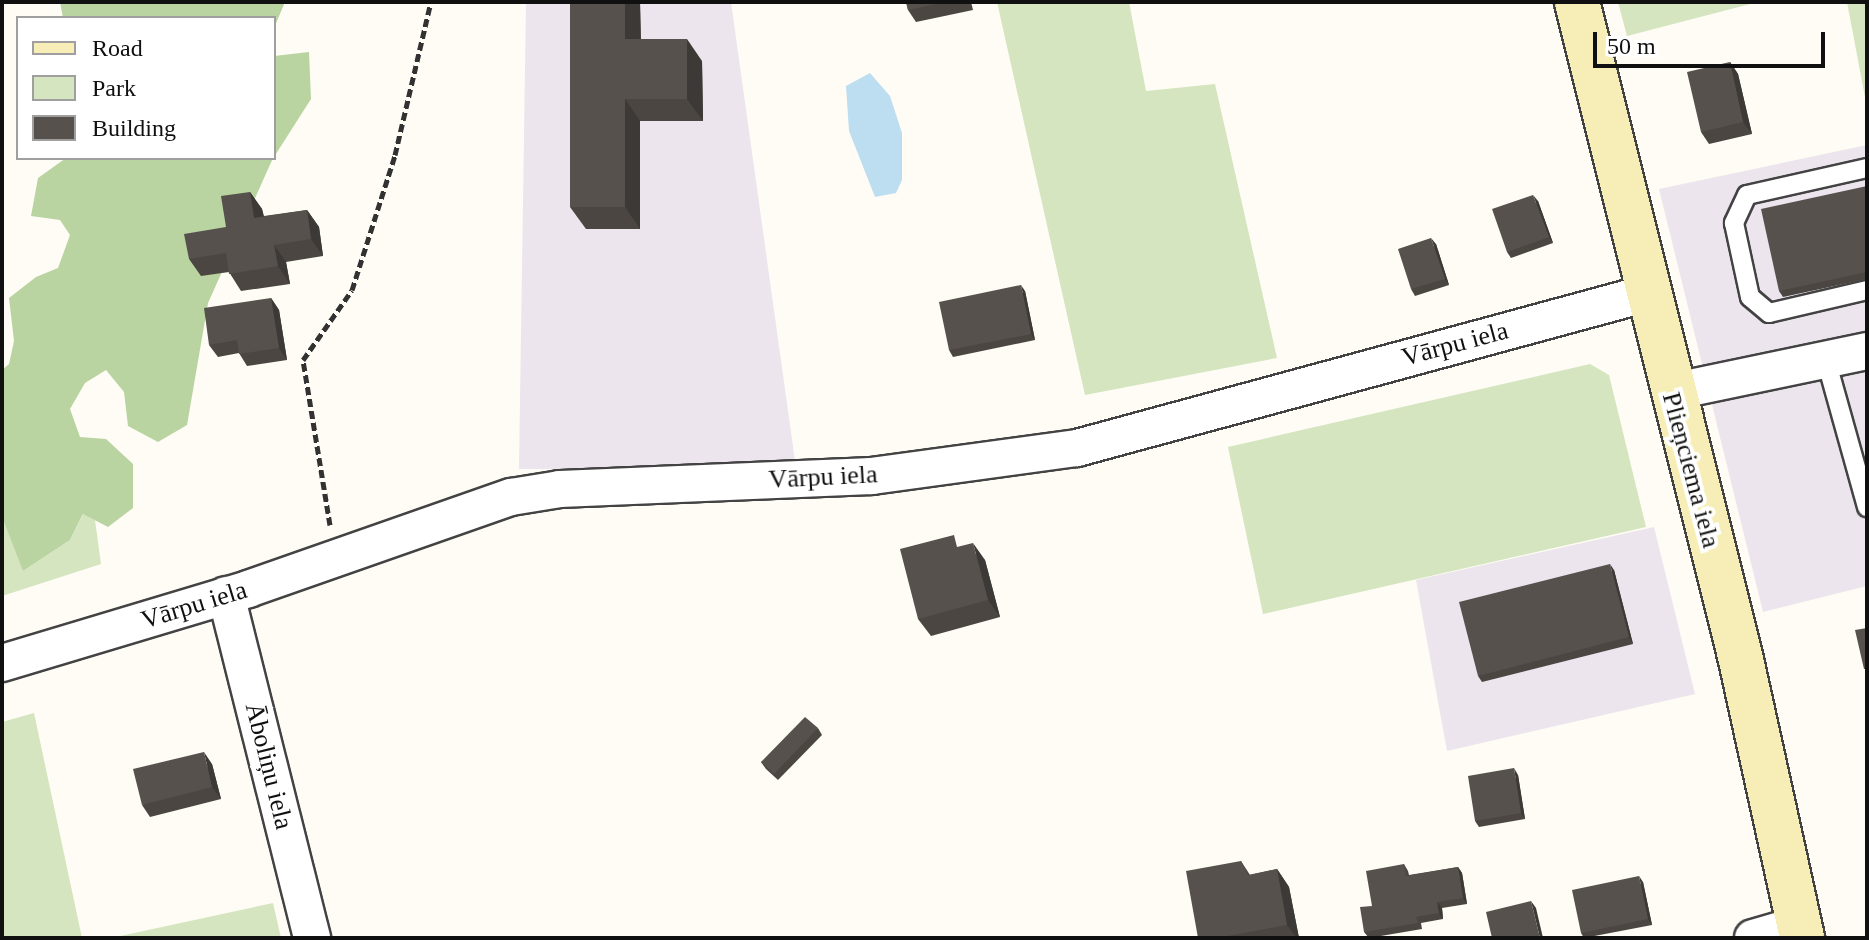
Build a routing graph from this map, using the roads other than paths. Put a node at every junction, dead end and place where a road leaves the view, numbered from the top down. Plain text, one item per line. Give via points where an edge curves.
1 (1577, 2) edge
2 (1867, 168) edge
3 (1867, 290) edge
4 (1648, 293) junction
5 (1867, 351) edge
6 (1826, 360) junction
7 (1671, 392) junction
8 (1867, 507) edge
9 (226, 595) junction
10 (2, 663) edge
11 (1802, 931) edge
12 (312, 938) edge
13 (1753, 938) edge

1 - 4 main road, Plieņciema iela
2 - 3 lane via 1747,195 1734,223 1750,297 1769,313
4 - 7 main road, Plieņciema iela
4 - 9 street, Vārpu iela via 1077,448 872,476 560,489 511,497
5 - 6 street
6 - 7 street
6 - 8 lane
7 - 11 main road, Plieņciema iela via 1741,660
9 - 10 street, Vārpu iela
9 - 12 street, Āboliņu iela
11 - 13 street

